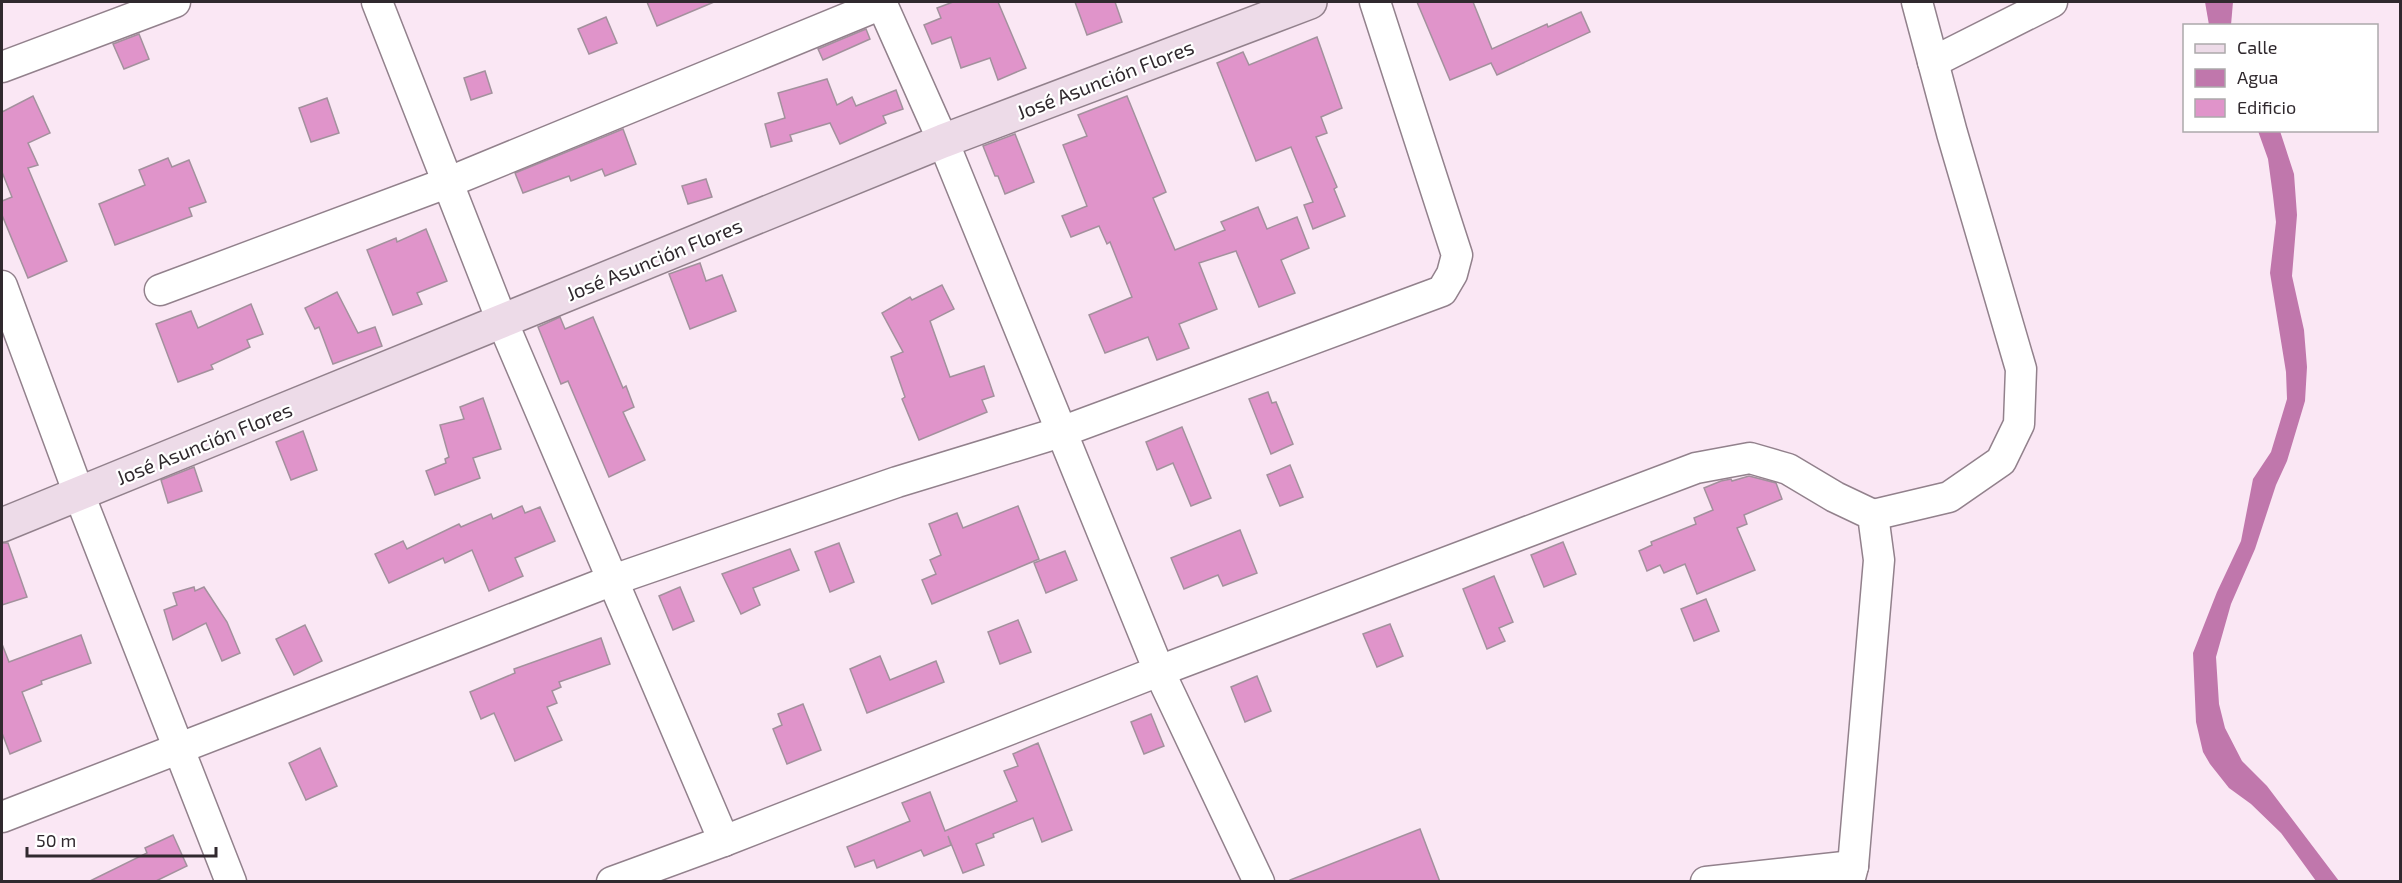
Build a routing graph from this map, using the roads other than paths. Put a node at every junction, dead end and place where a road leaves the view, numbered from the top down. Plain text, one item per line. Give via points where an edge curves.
1 (176, 2) edge
2 (377, 2) edge
3 (1310, 2) edge
4 (1375, 2) edge
5 (1917, 2) edge
6 (2052, 2) edge
7 (882, 3) edge
8 (1933, 62) junction
9 (2, 67) edge
10 (943, 141) junction
11 (449, 182) junction
12 (2, 286) edge
13 (160, 290) dead end
14 (502, 321) junction
15 (11, 345) edge
16 (1061, 432) junction
17 (79, 494) junction
18 (1873, 515) junction
19 (2, 525) edge
20 (613, 580) junction
21 (1159, 671) junction
22 (178, 750) junction
23 (2, 817) edge
24 (724, 841) junction
25 (1851, 874) edge
26 (231, 882) edge
27 (612, 882) edge
28 (1259, 882) edge
29 (1706, 882) edge

1 - 9 street
2 - 11 street
3 - 10 street, José Asunción Flores
4 - 16 street via 1457,255 1442,291
5 - 8 street
6 - 8 street
7 - 10 street
7 - 11 street
8 - 18 street via 2021,369 2019,424 2001,461 1949,497
10 - 14 street, José Asunción Flores
10 - 16 street
11 - 13 street
11 - 14 street
12 - 15 street
14 - 17 street, José Asunción Flores
14 - 20 street
15 - 17 street
16 - 20 street via 897,482
16 - 21 street
17 - 19 street, José Asunción Flores
17 - 22 street
18 - 21 street via 1788,469 1750,458 1695,468
18 - 25 street via 1879,560
20 - 22 street
20 - 24 street
21 - 24 street
21 - 28 street
22 - 23 street
22 - 26 street
24 - 27 street
25 - 29 street

